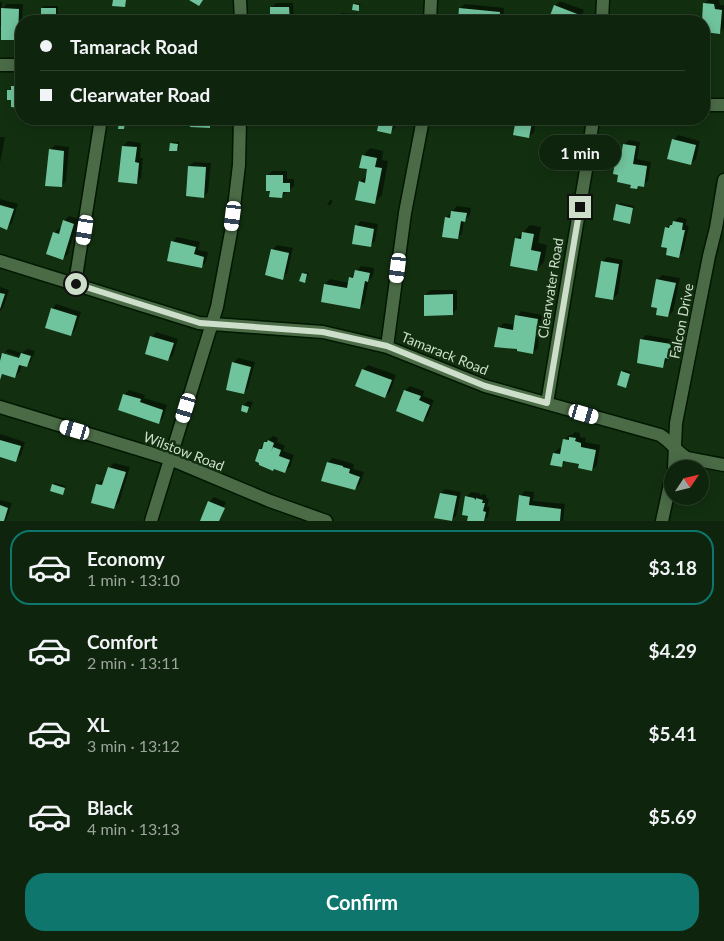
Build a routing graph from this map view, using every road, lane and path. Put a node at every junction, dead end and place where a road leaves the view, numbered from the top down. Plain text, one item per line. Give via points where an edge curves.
1 (240, 0) edge
2 (431, 0) edge
3 (603, 0) edge
4 (241, 15) edge
5 (430, 15) edge
6 (602, 15) edge
7 (0, 65) edge
8 (15, 65) edge
9 (710, 105) edge
10 (724, 105) edge
11 (100, 125) edge
12 (240, 125) edge
13 (422, 125) edge
14 (592, 125) edge
15 (724, 180) edge
16 (0, 261) edge
17 (76, 284) junction
18 (212, 325) junction
19 (387, 346) junction
20 (547, 403) junction
21 (0, 407) edge
22 (675, 448) junction
23 (170, 458) junction
24 (674, 460) edge
25 (724, 465) edge
26 (665, 505) edge
27 (151, 521) edge
28 (326, 521) edge
29 (662, 521) edge

1 - 4 street
2 - 5 street
3 - 6 street
7 - 8 street
9 - 10 street
11 - 17 street
12 - 18 street via 231,232
13 - 19 street via 405,213
14 - 20 street, Clearwater Road
15 - 22 street, Falcon Drive via 676,423
16 - 17 street, Tamarack Road
17 - 18 street, Tamarack Road
18 - 19 street, Tamarack Road via 323,332
18 - 23 street
19 - 20 street, Tamarack Road via 485,386
20 - 22 street, Tamarack Road via 660,436
21 - 23 street, Wilstow Road
22 - 24 street, Falcon Drive
22 - 25 street, Tamarack Road via 687,458
23 - 27 street
23 - 28 street, Wilstow Road
26 - 29 street

